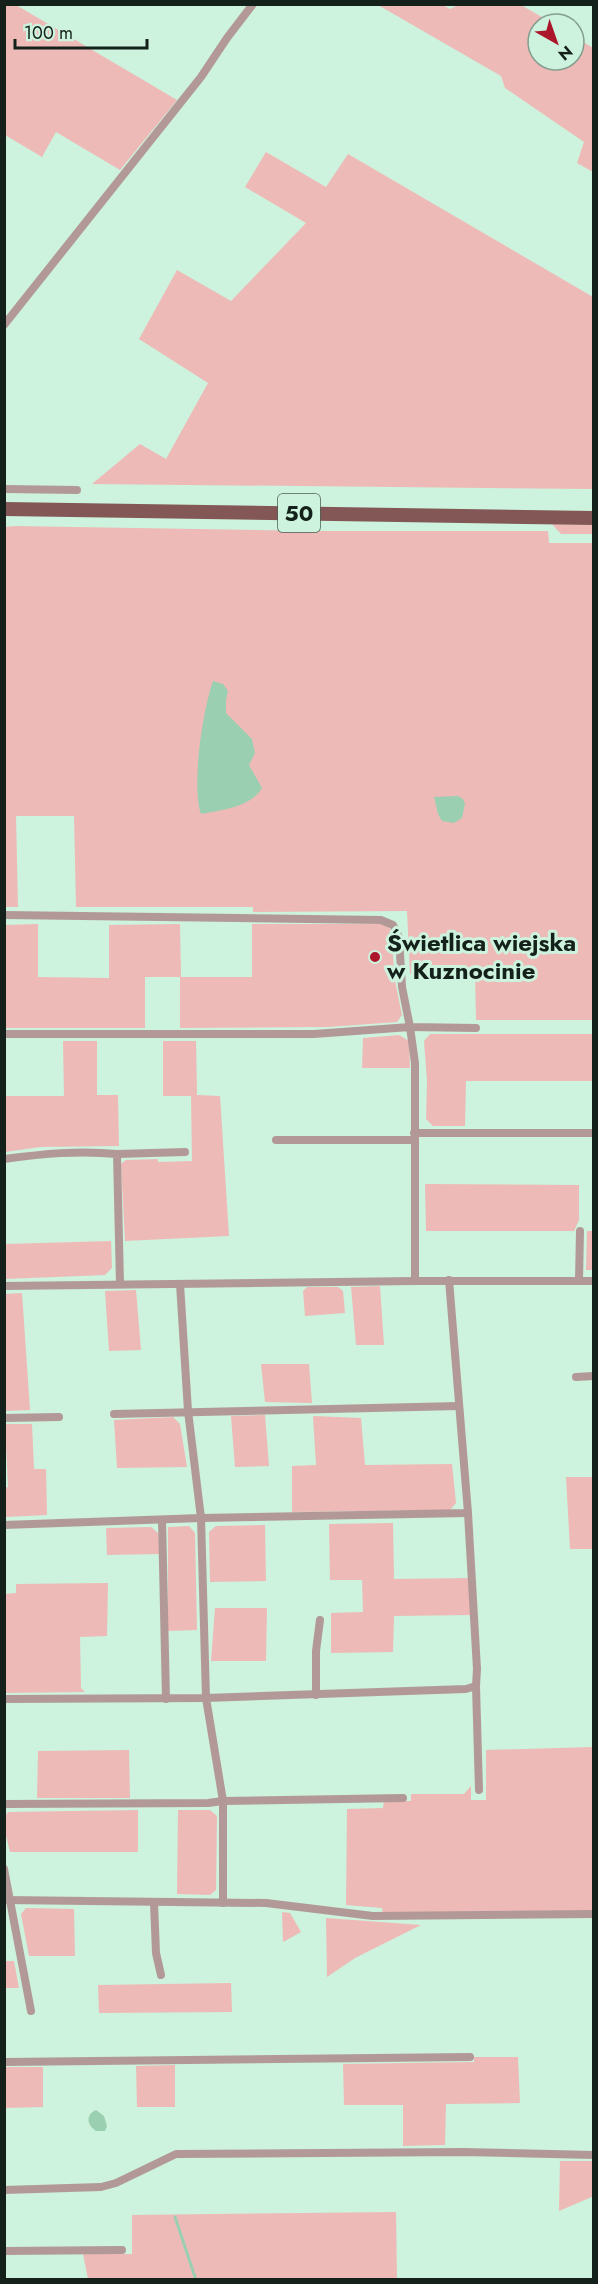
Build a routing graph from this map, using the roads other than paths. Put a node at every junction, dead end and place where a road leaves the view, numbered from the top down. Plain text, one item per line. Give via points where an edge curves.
1 (253, 4) edge
2 (4, 325) edge
3 (4, 489) edge
4 (77, 490) dead end
5 (4, 509) edge
6 (594, 518) edge
7 (4, 915) edge
8 (410, 1027) junction
9 (476, 1028) dead end
10 (4, 1034) edge
11 (594, 1133) edge
12 (414, 1136) junction
13 (276, 1140) dead end
14 (185, 1152) dead end
15 (117, 1154) junction
16 (4, 1159) edge
17 (580, 1231) dead end
18 (449, 1280) junction
19 (415, 1281) junction
20 (579, 1281) junction
21 (594, 1281) edge
22 (120, 1284) junction
23 (180, 1284) junction
24 (4, 1286) edge
25 (594, 1376) edge
26 (576, 1377) dead end
27 (459, 1406) junction
28 (188, 1411) junction
29 (114, 1414) dead end
30 (59, 1417) dead end
31 (4, 1418) edge
32 (468, 1513) junction
33 (201, 1518) junction
34 (162, 1520) junction
35 (4, 1525) edge
36 (320, 1620) dead end
37 (476, 1686) junction
38 (316, 1695) junction
39 (206, 1698) junction
40 (4, 1699) edge
41 (166, 1699) junction
42 (479, 1790) dead end
43 (403, 1798) dead end
44 (223, 1801) junction
45 (4, 1804) edge
46 (4, 1869) edge
47 (8, 1900) edge
48 (223, 1902) junction
49 (154, 1903) junction
50 (594, 1914) edge
51 (161, 1976) dead end
52 (32, 2011) dead end
53 (470, 2057) dead end
54 (4, 2062) edge
55 (594, 2155) edge
56 (4, 2190) edge
57 (122, 2250) dead end
58 (4, 2251) edge

1 - 2 street via 195,86
3 - 4 street
5 - 6 main road, 50
7 - 8 street via 387,922 399,937 402,987
8 - 9 street
8 - 10 street via 314,1034
8 - 12 street via 415,1063
11 - 12 street
12 - 13 street
12 - 19 street
14 - 15 street
15 - 16 street via 46,1154
15 - 22 street
17 - 20 street
18 - 19 street
18 - 20 street
18 - 27 street
19 - 23 street
20 - 21 street
22 - 23 street
22 - 24 street
23 - 28 street
25 - 26 street
27 - 28 street
27 - 32 street
28 - 29 street
28 - 33 street
30 - 31 street
32 - 33 street
32 - 37 street
33 - 34 street
33 - 39 street
34 - 35 street
34 - 41 street
36 - 38 street
37 - 38 street
37 - 42 street
38 - 39 street
39 - 41 street
39 - 44 street
40 - 41 street
43 - 44 street
44 - 45 street
44 - 48 street
46 - 47 street
47 - 49 street
47 - 52 street
48 - 49 street
48 - 50 street via 373,1916
49 - 51 street
53 - 54 street
55 - 56 street via 176,2154 101,2187
57 - 58 street

